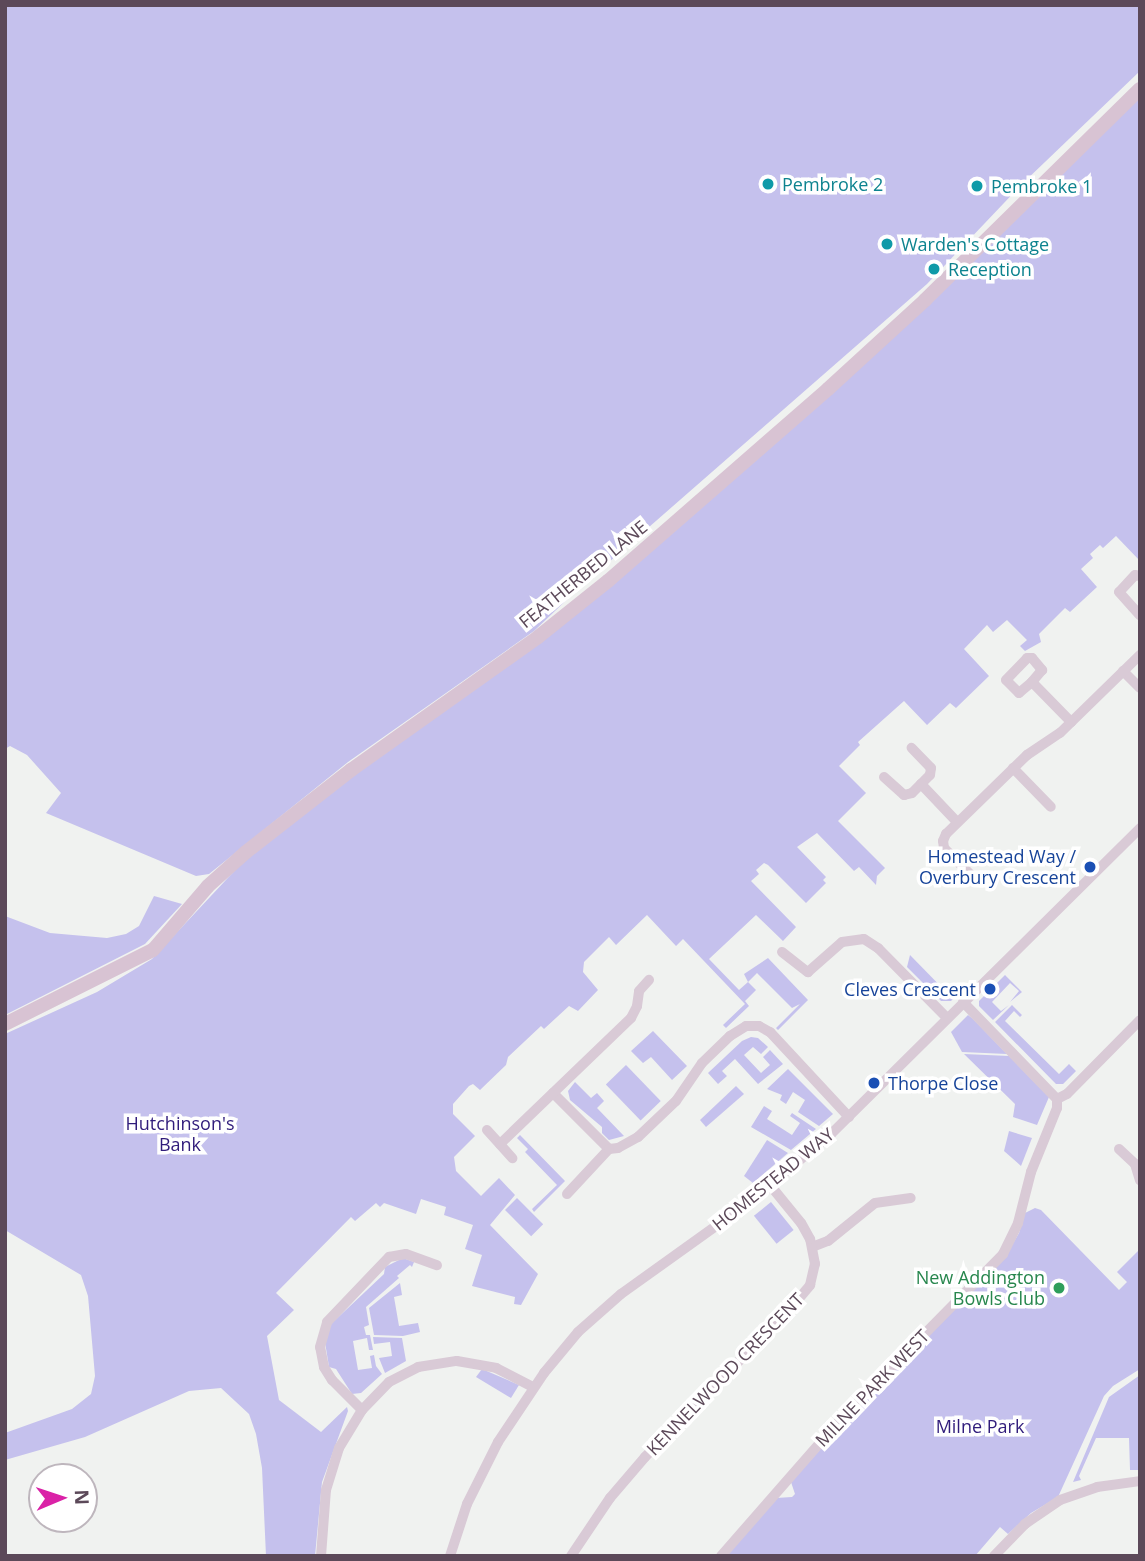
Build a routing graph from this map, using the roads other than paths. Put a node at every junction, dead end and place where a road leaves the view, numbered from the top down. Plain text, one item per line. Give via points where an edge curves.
1 (1140, 89) edge
2 (1140, 576) edge
3 (1140, 615) edge
4 (1140, 655) edge
5 (1123, 671) junction
6 (1032, 682) dead end
7 (1140, 688) edge
8 (1071, 722) junction
9 (912, 748) dead end
10 (1013, 768) junction
11 (884, 777) dead end
12 (921, 784) junction
13 (1051, 807) dead end
14 (957, 822) junction
15 (1140, 828) edge
16 (972, 876) dead end
17 (782, 952) dead end
18 (649, 980) dead end
19 (963, 1002) junction
20 (947, 1018) junction
21 (1140, 1020) edge
22 (5, 1024) edge
23 (553, 1093) junction
24 (1057, 1099) junction
25 (849, 1117) junction
26 (487, 1130) dead end
27 (500, 1144) junction
28 (609, 1149) junction
29 (1119, 1149) dead end
30 (512, 1158) dead end
31 (1140, 1180) edge
32 (770, 1185) junction
33 (567, 1195) dead end
34 (911, 1198) dead end
35 (812, 1247) junction
36 (438, 1265) dead end
37 (533, 1387) junction
38 (362, 1410) junction
39 (1140, 1481) edge
40 (321, 1556) edge
41 (450, 1556) edge
42 (571, 1556) edge
43 (721, 1556) edge
44 (994, 1556) edge

1 - 22 street, FEATHERBED LANE via 838,380 608,581 246,852 208,886 153,950
2 - 3 street via 1135,575 1119,592
4 - 5 street
5 - 7 street
5 - 8 street
6 - 8 street
8 - 10 street
9 - 12 street via 931,768
10 - 13 street
10 - 14 street
11 - 12 street via 904,794
12 - 14 street
14 - 16 street via 943,844
15 - 19 street, HOMESTEAD WAY
17 - 20 street via 808,972 842,942 869,941
18 - 23 street via 639,991 631,1018
19 - 20 street, HOMESTEAD WAY
19 - 24 street
20 - 25 street, HOMESTEAD WAY
21 - 24 street
23 - 27 street
23 - 28 street
24 - 43 street, MILNE PARK WEST via 1017,1228 1003,1254 842,1418
25 - 28 street via 769,1032 749,1025 735,1031 702,1063 682,1096 641,1135
25 - 32 street, HOMESTEAD WAY
26 - 27 street
27 - 30 street
28 - 33 street
29 - 31 street via 1135,1164
32 - 35 street via 805,1227
32 - 37 street, HOMESTEAD WAY via 600,1311
34 - 35 street via 875,1203 828,1241
35 - 42 street, KENNELWOOD CRESCENT via 814,1271 801,1297 645,1457
36 - 38 street via 406,1254 389,1257 327,1322 320,1347 325,1370
37 - 38 street via 488,1366 439,1362 394,1378
37 - 41 street, HOMESTEAD WAY via 481,1473
38 - 40 street via 343,1439 328,1480
39 - 44 street via 1097,1487 1060,1500 1025,1524

